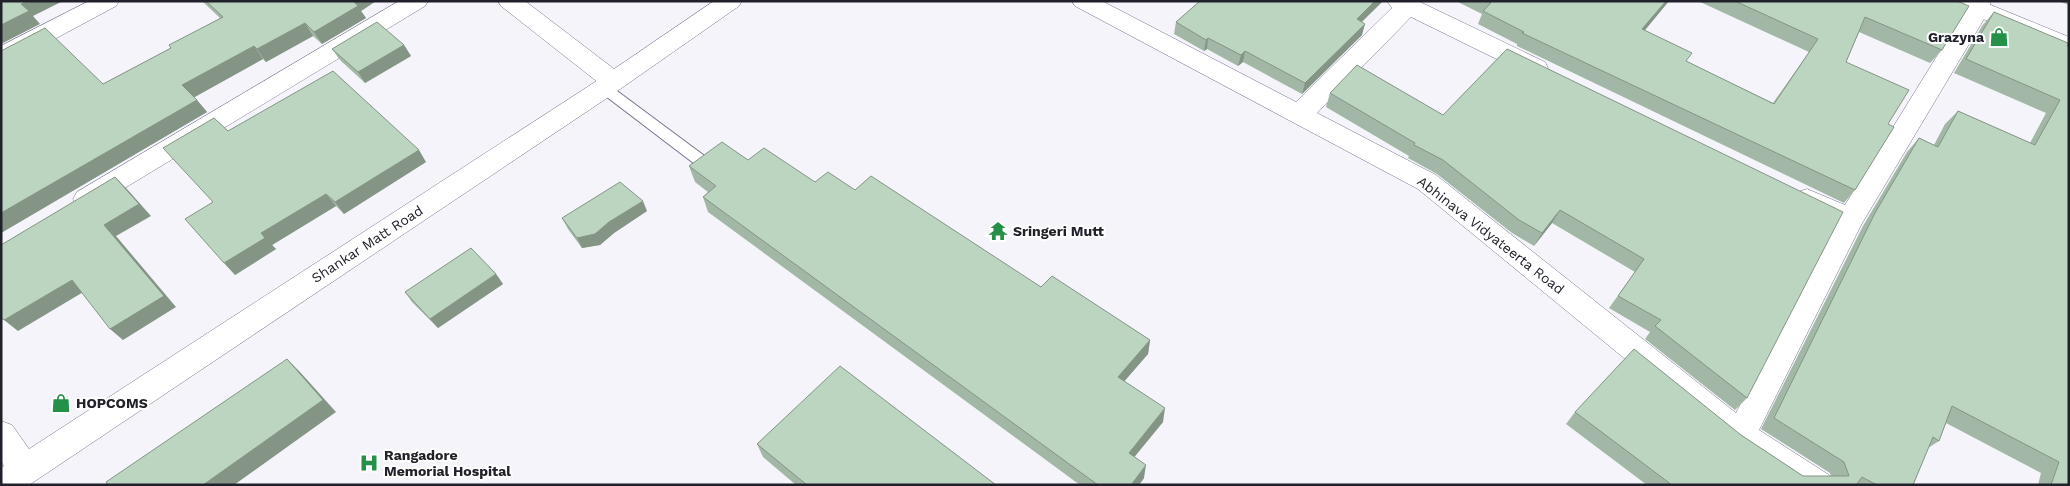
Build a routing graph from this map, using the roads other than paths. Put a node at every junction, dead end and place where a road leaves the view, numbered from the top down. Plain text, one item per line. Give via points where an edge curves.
1 (108, 1) edge
2 (417, 1) edge
3 (509, 1) edge
4 (731, 1) edge
5 (1083, 1) edge
6 (1977, 3) edge
7 (1403, 4) edge
8 (2069, 28) edge
9 (2069, 46) edge
10 (1, 57) edge
11 (1558, 79) edge
12 (609, 84) junction
13 (1299, 115) junction
14 (704, 164) edge
15 (1788, 190) edge
16 (69, 209) edge
17 (1850, 220) junction
18 (1, 434) edge
19 (1741, 434) junction
20 (14, 477) edge
21 (1818, 485) edge

1 - 10 street
2 - 16 street
3 - 12 street
4 - 12 street, Shankar Matt Road
5 - 13 street, Abhinava Vidyateerta Road
6 - 8 street
6 - 9 street
6 - 17 street
7 - 11 street
7 - 13 street
12 - 14 lane
12 - 20 street, Shankar Matt Road
13 - 19 street, Abhinava Vidyateerta Road via 1427,182
15 - 17 street
17 - 19 street
18 - 20 street
19 - 21 street, Abhinava Vidyateerta Road

